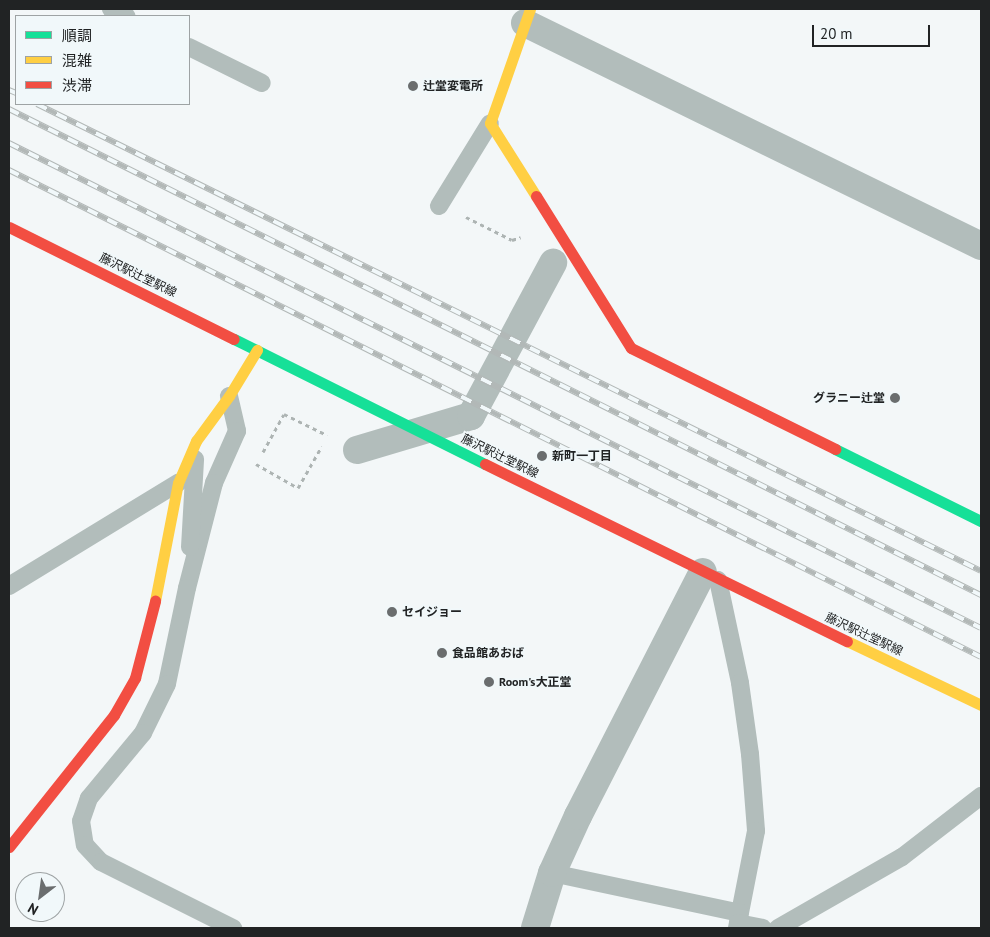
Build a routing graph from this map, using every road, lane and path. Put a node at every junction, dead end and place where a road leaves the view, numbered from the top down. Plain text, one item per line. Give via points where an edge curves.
1 (111, 9) edge
2 (124, 15) edge
3 (528, 16) edge
4 (190, 47) edge
5 (262, 83) dead end
6 (490, 123) junction
7 (439, 206) dead end
8 (9, 227) edge
9 (981, 246) edge
10 (553, 263) dead end
11 (257, 350) junction
12 (229, 396) junction
13 (329, 432) dead end
14 (196, 441) junction
15 (357, 450) joint
16 (178, 483) junction
17 (981, 521) edge
18 (711, 576) junction
19 (9, 586) edge
20 (187, 588) junction
21 (981, 705) edge
22 (981, 796) edge
23 (16, 823) edge
24 (9, 846) edge
25 (552, 873) junction
26 (739, 921) edge
27 (233, 928) edge
28 (536, 928) edge
29 (763, 928) edge
30 (778, 928) edge

1 - 2 lane
3 - 6 street
3 - 9 street
4 - 5 lane
6 - 7 lane
6 - 17 street via 631,348
8 - 11 street, 藤沢駅辻堂駅線
10 - 15 street via 471,416
11 - 12 street
11 - 18 street, 藤沢駅辻堂駅線
12 - 14 street
12 - 20 lane via 237,431 214,483
13 - 15 path via 325,440 298,488 255,466 284,414 324,434 332,438
14 - 16 street
14 - 20 lane
16 - 19 lane
16 - 23 street via 135,678 114,715
18 - 21 street, 藤沢駅辻堂駅線
18 - 25 street via 578,816
18 - 26 lane via 740,683 750,754 756,830
20 - 27 lane via 167,684 143,733 89,798 81,821 85,846 101,862
22 - 30 lane via 902,857
23 - 24 street
25 - 26 lane
25 - 28 street
26 - 29 lane

